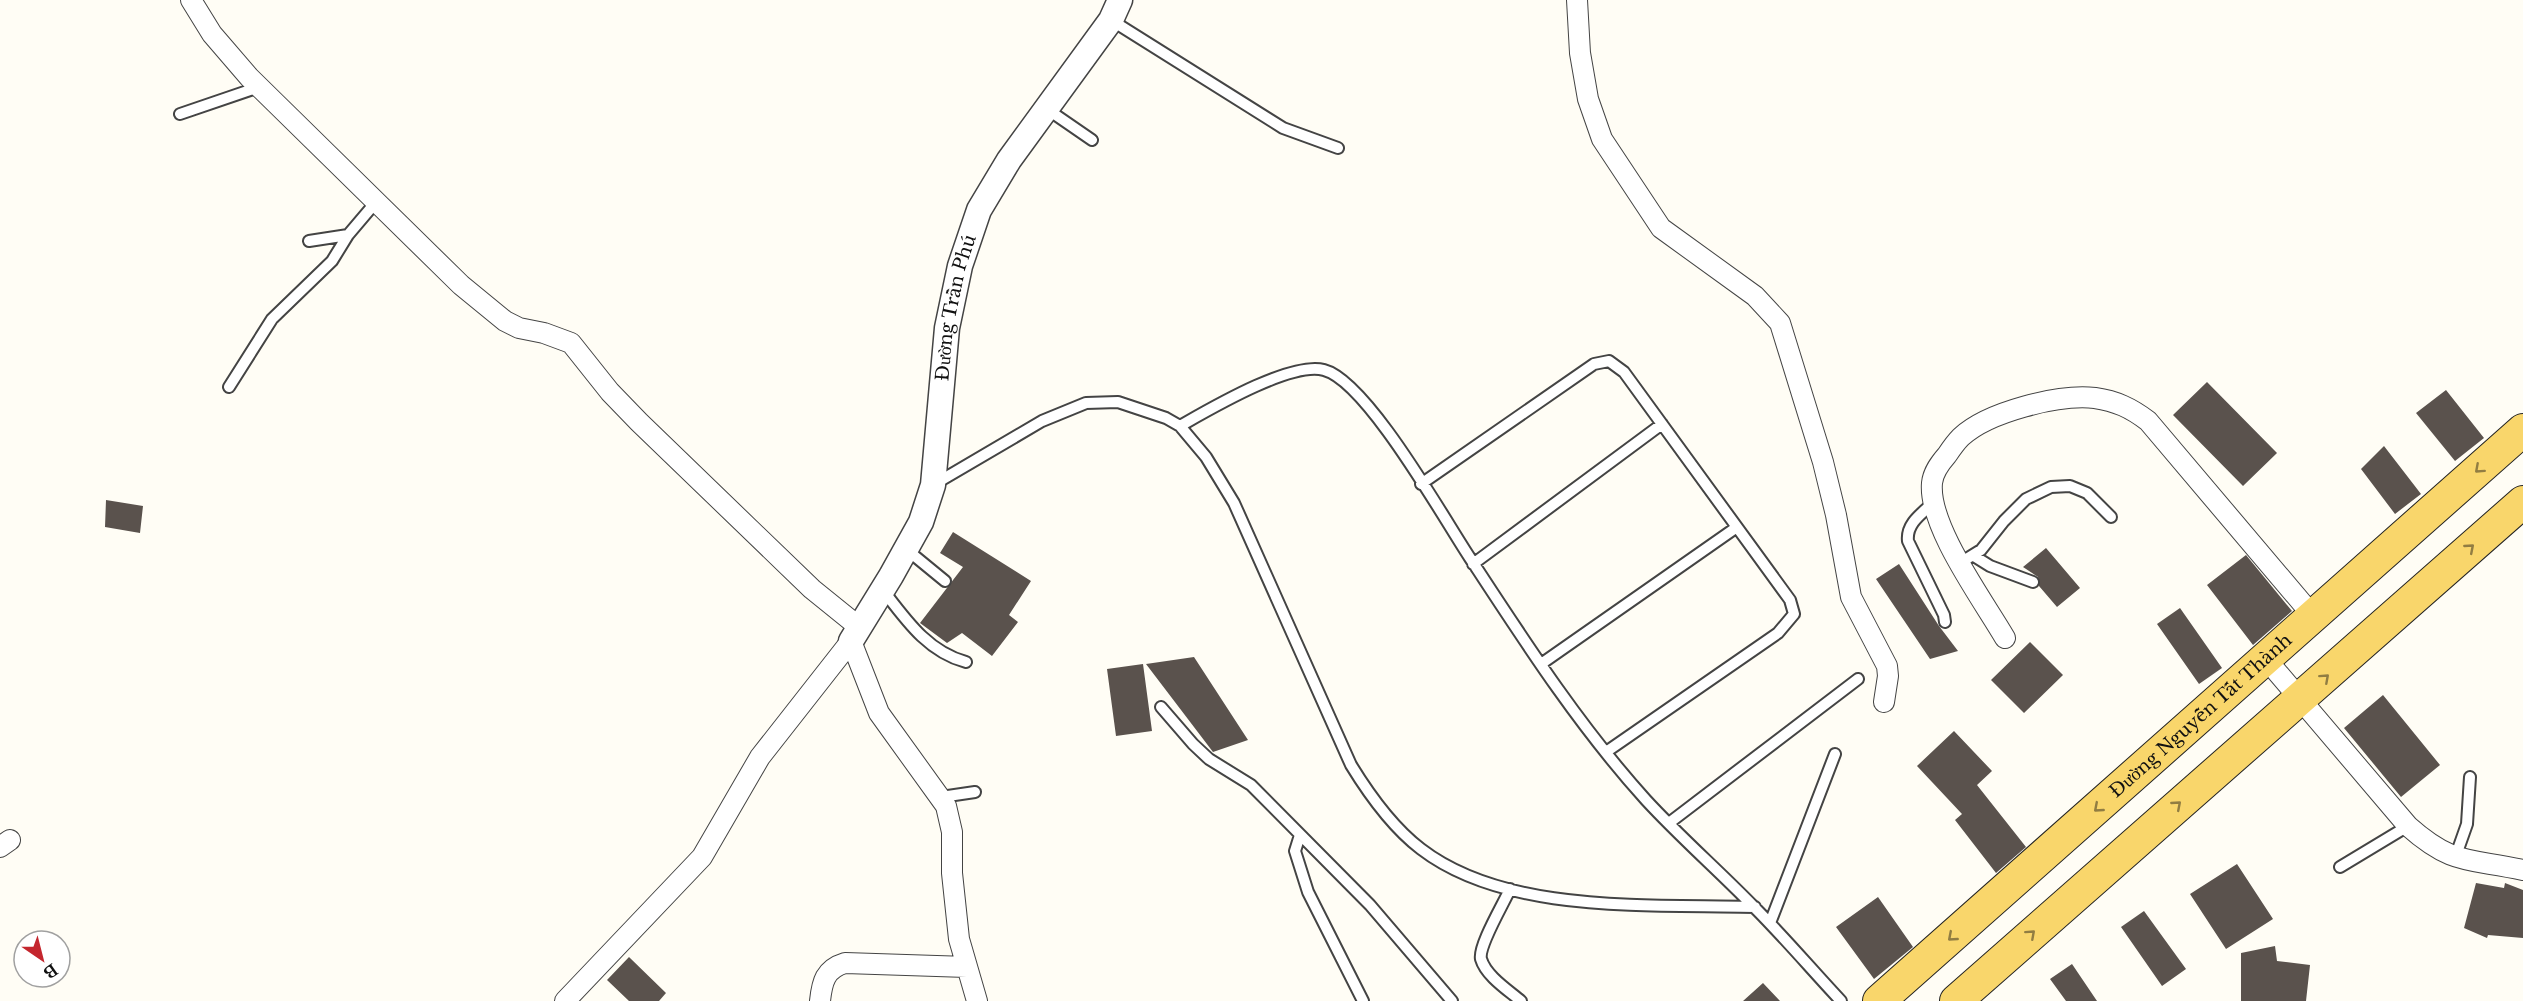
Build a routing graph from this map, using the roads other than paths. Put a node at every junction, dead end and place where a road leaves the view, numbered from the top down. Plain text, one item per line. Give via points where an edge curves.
1 (191, 0) edge
2 (1577, 0) edge
3 (1116, 10) edge
4 (259, 87) junction
5 (1047, 109) junction
6 (180, 114) dead end
7 (1092, 140) dead end
8 (1338, 148) dead end
9 (376, 202) junction
10 (348, 235) junction
11 (309, 241) dead end
12 (229, 387) dead end
13 (1662, 424) junction
14 (1180, 426) junction
15 (2523, 430) edge
16 (1421, 484) junction
17 (933, 486) junction
18 (2523, 502) edge
19 (1932, 504) junction
20 (2111, 517) dead end
21 (1737, 526) junction
22 (906, 549) junction
23 (1967, 560) junction
24 (1473, 564) junction
25 (945, 581) dead end
26 (2033, 582) dead end
27 (883, 590) junction
28 (2313, 616) junction
29 (1944, 622) dead end
30 (855, 634) junction
31 (2005, 638) dead end
32 (2266, 659) junction
33 (966, 662) dead end
34 (1541, 664) junction
35 (1858, 679) dead end
36 (2300, 700) junction
37 (1884, 702) dead end
38 (1161, 707) dead end
39 (1606, 752) junction
40 (1835, 754) dead end
41 (2470, 777) dead end
42 (975, 792) dead end
43 (941, 796) junction
44 (1669, 823) junction
45 (2408, 826) junction
46 (1300, 835) junction
47 (2455, 858) junction
48 (2340, 867) dead end
49 (2523, 870) edge
50 (1510, 889) junction
51 (1755, 908) junction
52 (1770, 923) junction
53 (967, 967) junction
54 (565, 1001) edge
55 (820, 1001) edge
56 (977, 1001) edge
57 (1363, 1001) edge
58 (1452, 1001) edge
59 (1521, 1001) edge
60 (1841, 1001) edge
61 (1879, 1001) edge
62 (1956, 1001) edge

1 - 4 street via 212,34
2 - 37 street via 1588,99 1602,139 1654,221 1755,296 1780,323 1823,462 1851,597 1887,666
3 - 5 street, Đường Trần Phú
3 - 8 lane via 1283,128
4 - 6 lane
4 - 9 street
5 - 7 lane
5 - 17 street, Đường Trần Phú via 1009,160 979,210 969,236 947,328
9 - 10 lane
9 - 30 street via 489,309 519,328 571,343 610,392
10 - 11 lane
10 - 12 lane via 332,261 272,319
13 - 16 lane via 1624,372 1609,361 1594,364
13 - 21 lane
13 - 24 lane
14 - 16 lane via 1280,376 1323,369 1346,383 1364,402
14 - 17 lane via 1118,402 1086,403 1042,421
14 - 50 lane via 1224,482 1315,690 1369,794 1406,837 1441,863
15 -> 28 main road, Đường Nguyễn Tất Thành
16 - 24 lane
17 - 22 street, Đường Trần Phú via 921,522
36 -> 18 main road
19 - 23 street
19 - 28 street via 1932,481 1937,467 1961,437 1984,422 2057,400 2092,398 2117,402 2148,421
19 - 29 lane via 1907,534
20 - 23 lane via 2087,493 2070,486 2051,487 2026,499
21 - 34 lane
21 - 39 lane via 1790,600 1794,614 1778,633
22 - 25 lane
22 - 27 street, Đường Trần Phú
23 - 26 lane
23 - 31 street
24 - 34 lane
27 - 30 street, Đường Trần Phú
27 - 33 lane via 924,640 938,651
28 - 32 main road, Đường Nguyễn Tất Thành
30 - 43 street via 879,713
30 - 54 street via 760,757 702,857
32 - 36 street
32 -> 61 main road, Đường Nguyễn Tất Thành
34 - 39 lane
35 - 44 lane
36 - 45 street
62 -> 36 main road
38 - 46 lane via 1209,759 1251,785
39 - 44 lane
40 - 52 lane
41 - 47 lane via 2467,824
42 - 43 lane
43 - 53 street via 952,832 959,939
44 - 51 lane
45 - 47 street via 2428,844
45 - 48 lane
46 - 57 lane via 1295,851 1308,892
46 - 58 lane via 1370,905
47 - 49 street
50 - 51 lane via 1591,902
50 - 59 lane via 1481,958 1489,972
51 - 52 lane
52 - 60 lane
53 - 55 street via 845,963 834,967 822,983
53 - 56 street

